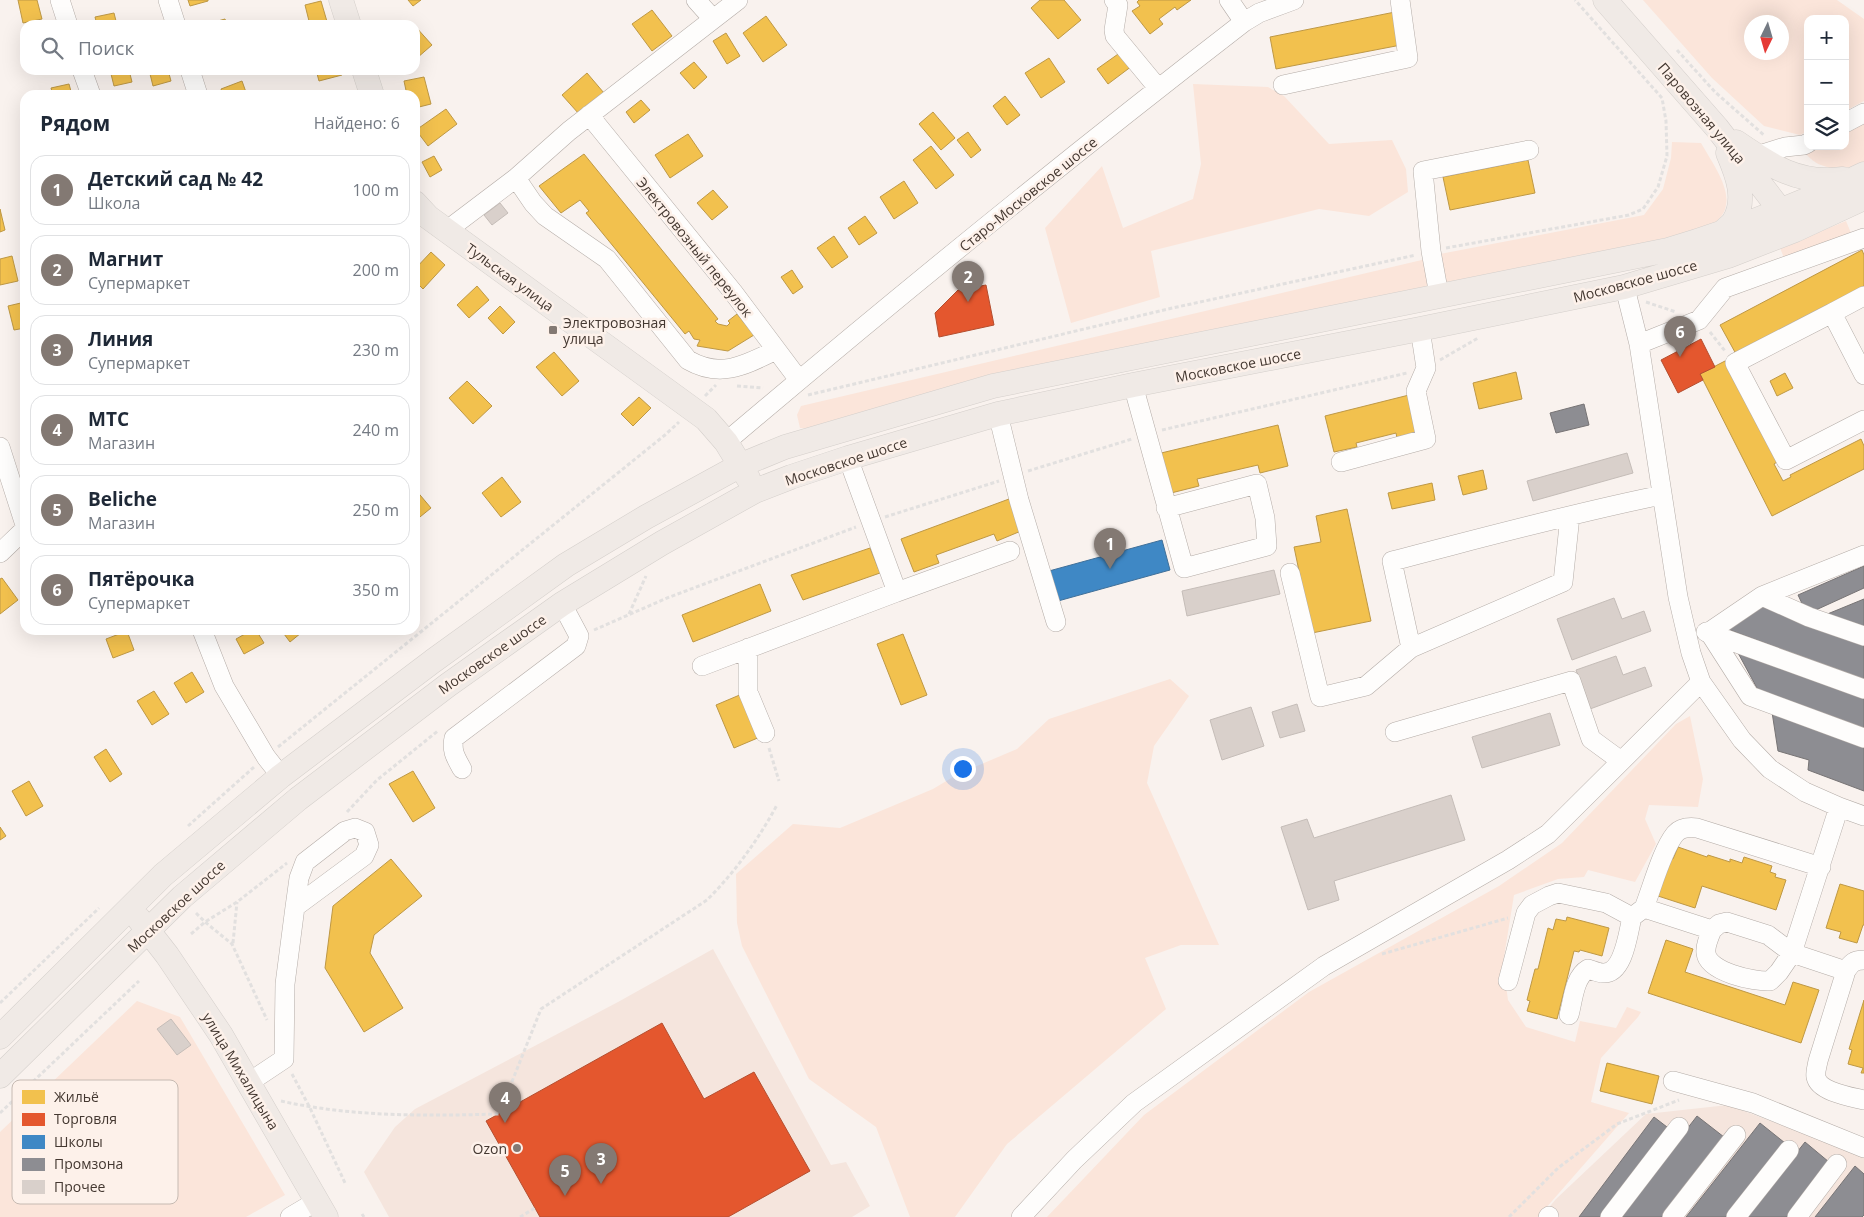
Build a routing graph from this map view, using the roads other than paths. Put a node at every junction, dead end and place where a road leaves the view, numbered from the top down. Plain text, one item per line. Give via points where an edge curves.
1 (60, 0) edge
2 (168, 0) edge
3 (341, 0) edge
4 (696, 0) edge
5 (738, 0) edge
6 (1114, 0) edge
7 (1229, 0) edge
8 (1294, 0) edge
9 (1400, 0) edge
10 (1605, 0) edge
11 (713, 19) junction
12 (66, 20) edge
13 (174, 20) edge
14 (347, 20) edge
15 (1244, 22) junction
16 (84, 75) edge
17 (192, 75) edge
18 (366, 75) edge
19 (1284, 85) dead end
20 (1158, 88) junction
21 (88, 90) edge
22 (196, 90) edge
23 (370, 90) edge
24 (1864, 113) edge
25 (589, 115) junction
26 (1849, 121) edge
27 (1717, 128) junction
28 (1804, 145) edge
29 (1529, 150) dead end
30 (1756, 156) junction
31 (516, 178) junction
32 (1862, 183) edge
33 (420, 208) edge
34 (1789, 220) junction
35 (446, 230) junction
36 (1720, 235) junction
37 (1864, 238) edge
38 (1624, 287) junction
39 (1439, 295) junction
40 (1864, 296) edge
41 (1832, 313) junction
42 (1420, 329) junction
43 (1639, 344) junction
44 (776, 350) junction
45 (1864, 375) edge
46 (799, 380) junction
47 (1133, 385) junction
48 (998, 414) junction
49 (1864, 420) edge
50 (726, 442) junction
51 (0, 447) edge
52 (848, 458) junction
53 (1341, 462) dead end
54 (741, 465) junction
55 (755, 492) junction
56 (1662, 495) junction
57 (1166, 508) junction
58 (20, 509) edge
59 (1570, 516) junction
60 (20, 535) edge
61 (1010, 551) dead end
62 (0, 554) edge
63 (1864, 555) edge
64 (1290, 573) dead end
65 (897, 592) junction
66 (1762, 596) junction
67 (562, 604) junction
68 (1056, 622) dead end
69 (1686, 628) junction
70 (1709, 632) junction
71 (204, 635) edge
72 (1864, 636) edge
73 (748, 648) junction
74 (1411, 648) junction
75 (702, 666) dead end
76 (1701, 682) junction
77 (1864, 689) edge
78 (1395, 732) dead end
79 (765, 733) road end
80 (1864, 738) edge
81 (1621, 761) junction
82 (462, 769) dead end
83 (281, 776) junction
84 (1839, 807) junction
85 (1864, 816) edge
86 (1821, 867) junction
87 (295, 907) dead end
88 (129, 909) junction
89 (1638, 912) junction
90 (149, 930) junction
91 (1712, 930) junction
92 (1792, 952) junction
93 (1864, 960) edge
94 (1846, 971) junction
95 (1508, 981) dead end
96 (1569, 1016) dead end
97 (0, 1037) edge
98 (0, 1076) edge
99 (1673, 1081) dead end
100 (248, 1083) junction
101 (1864, 1100) edge
102 (1679, 1127) dead end
103 (1736, 1135) dead end
104 (1864, 1148) edge
105 (1789, 1150) dead end
106 (1837, 1164) dead end
107 (321, 1209) edge
108 (290, 1217) edge
109 (1021, 1217) edge
110 (1610, 1217) edge
111 (1672, 1217) edge
112 (1736, 1217) edge
113 (1797, 1217) edge

1 - 12 street
2 - 13 street
3 - 14 main road
4 - 11 street
5 - 11 street
6 - 20 street via 1118,5 1115,36
7 - 15 street
8 - 15 street, Старо-Московское шоссе
9 - 19 street via 1408,58
10 - 27 main road, Паровозная улица
11 - 25 street
15 - 20 street, Старо-Московское шоссе
16 - 21 street
17 - 22 street
18 - 23 main road
20 - 46 street, Старо-Московское шоссе
24 - 26 street
25 - 31 street
25 - 44 street, Электровозный переулок
27 - 30 main road
27 - 34 main road, Паровозная улица
27 - 36 main road via 1735,170 1740,191 1734,221
28 - 30 street via 1779,148
29 - 39 street via 1423,171
30 - 32 main road via 1787,173 1813,179
31 - 35 street
31 - 44 street via 545,216 606,259 688,360 707,368 724,370
32 - 34 main road, Московское шоссе
33 - 35 main road, Тульская улица
34 - 36 main road, Московское шоссе
34 - 38 main road, Московское шоссе via 1728,256
35 - 50 main road, Тульская улица via 693,409
36 - 39 main road, Московское шоссе via 1668,250
37 - 43 street via 1725,288 1699,320
38 - 42 main road, Московское шоссе
38 - 43 street
39 - 54 main road, Московское шоссе via 993,386 785,447
40 - 41 street
41 - 45 street
41 - 49 street via 1735,363 1786,460
42 - 47 main road, Московское шоссе
42 - 53 street via 1426,368 1416,390 1426,439
43 - 56 street
44 - 46 street, Электровозный переулок
46 - 50 street, Старо-Московское шоссе
47 - 48 main road, Московское шоссе
47 - 57 street
48 - 52 main road, Московское шоссе
48 - 68 street via 1019,500
50 - 54 main road, Тульская улица
51 - 58 street
52 - 55 main road, Московское шоссе
52 - 65 street
54 - 55 main road, Тульская улица
54 - 83 main road, Московское шоссе via 566,565
55 - 67 main road, Московское шоссе via 662,543
56 - 59 street
56 - 69 street
57 - 57 street via 1257,484 1266,518 1267,546 1184,568
59 - 74 street via 1563,582
59 - 74 street via 1392,560
60 - 62 street
61 - 65 street
63 - 66 street
64 - 74 street via 1320,697 1366,686
65 - 73 street
66 - 70 street
66 - 72 street
67 - 82 street via 579,636 576,646 454,738 454,754
67 - 90 main road, Московское шоссе via 448,685 298,799 182,897
69 - 70 street
69 - 76 street
70 - 77 street
70 - 80 street via 1750,696
71 - 83 street via 224,686 266,757
73 - 75 street
73 - 79 street via 748,692
76 - 81 street
76 - 84 street via 1742,740 1770,769 1805,792
78 - 81 street via 1572,681 1591,739
81 - 109 street via 1548,834 1324,966 1134,1103
83 - 88 main road, Московское шоссе via 163,875
84 - 85 street
84 - 86 street
86 - 89 street via 1686,827 1676,833
86 - 92 street
87 - 100 street via 285,984 284,1059
88 - 90 main road, улица Михалицына
88 - 97 main road, Московское шоссе
89 - 91 street
89 - 95 street via 1558,894 1532,905 1526,913
89 - 96 street via 1620,962 1613,970 1604,973 1588,969 1582,972
90 - 98 main road, Московское шоссе
90 - 100 main road, улица Михалицына via 221,1035
91 - 92 street via 1727,922 1768,935
91 - 92 street via 1705,951 1707,960 1715,968 1757,981 1770,981
92 - 94 street
93 - 94 street via 1851,963
94 - 101 street via 1818,1061 1816,1079 1829,1090
99 - 104 street via 1753,1103
100 - 107 main road, улица Михалицына
102 - 110 street
103 - 111 street
105 - 112 street
106 - 113 street
107 - 108 street

